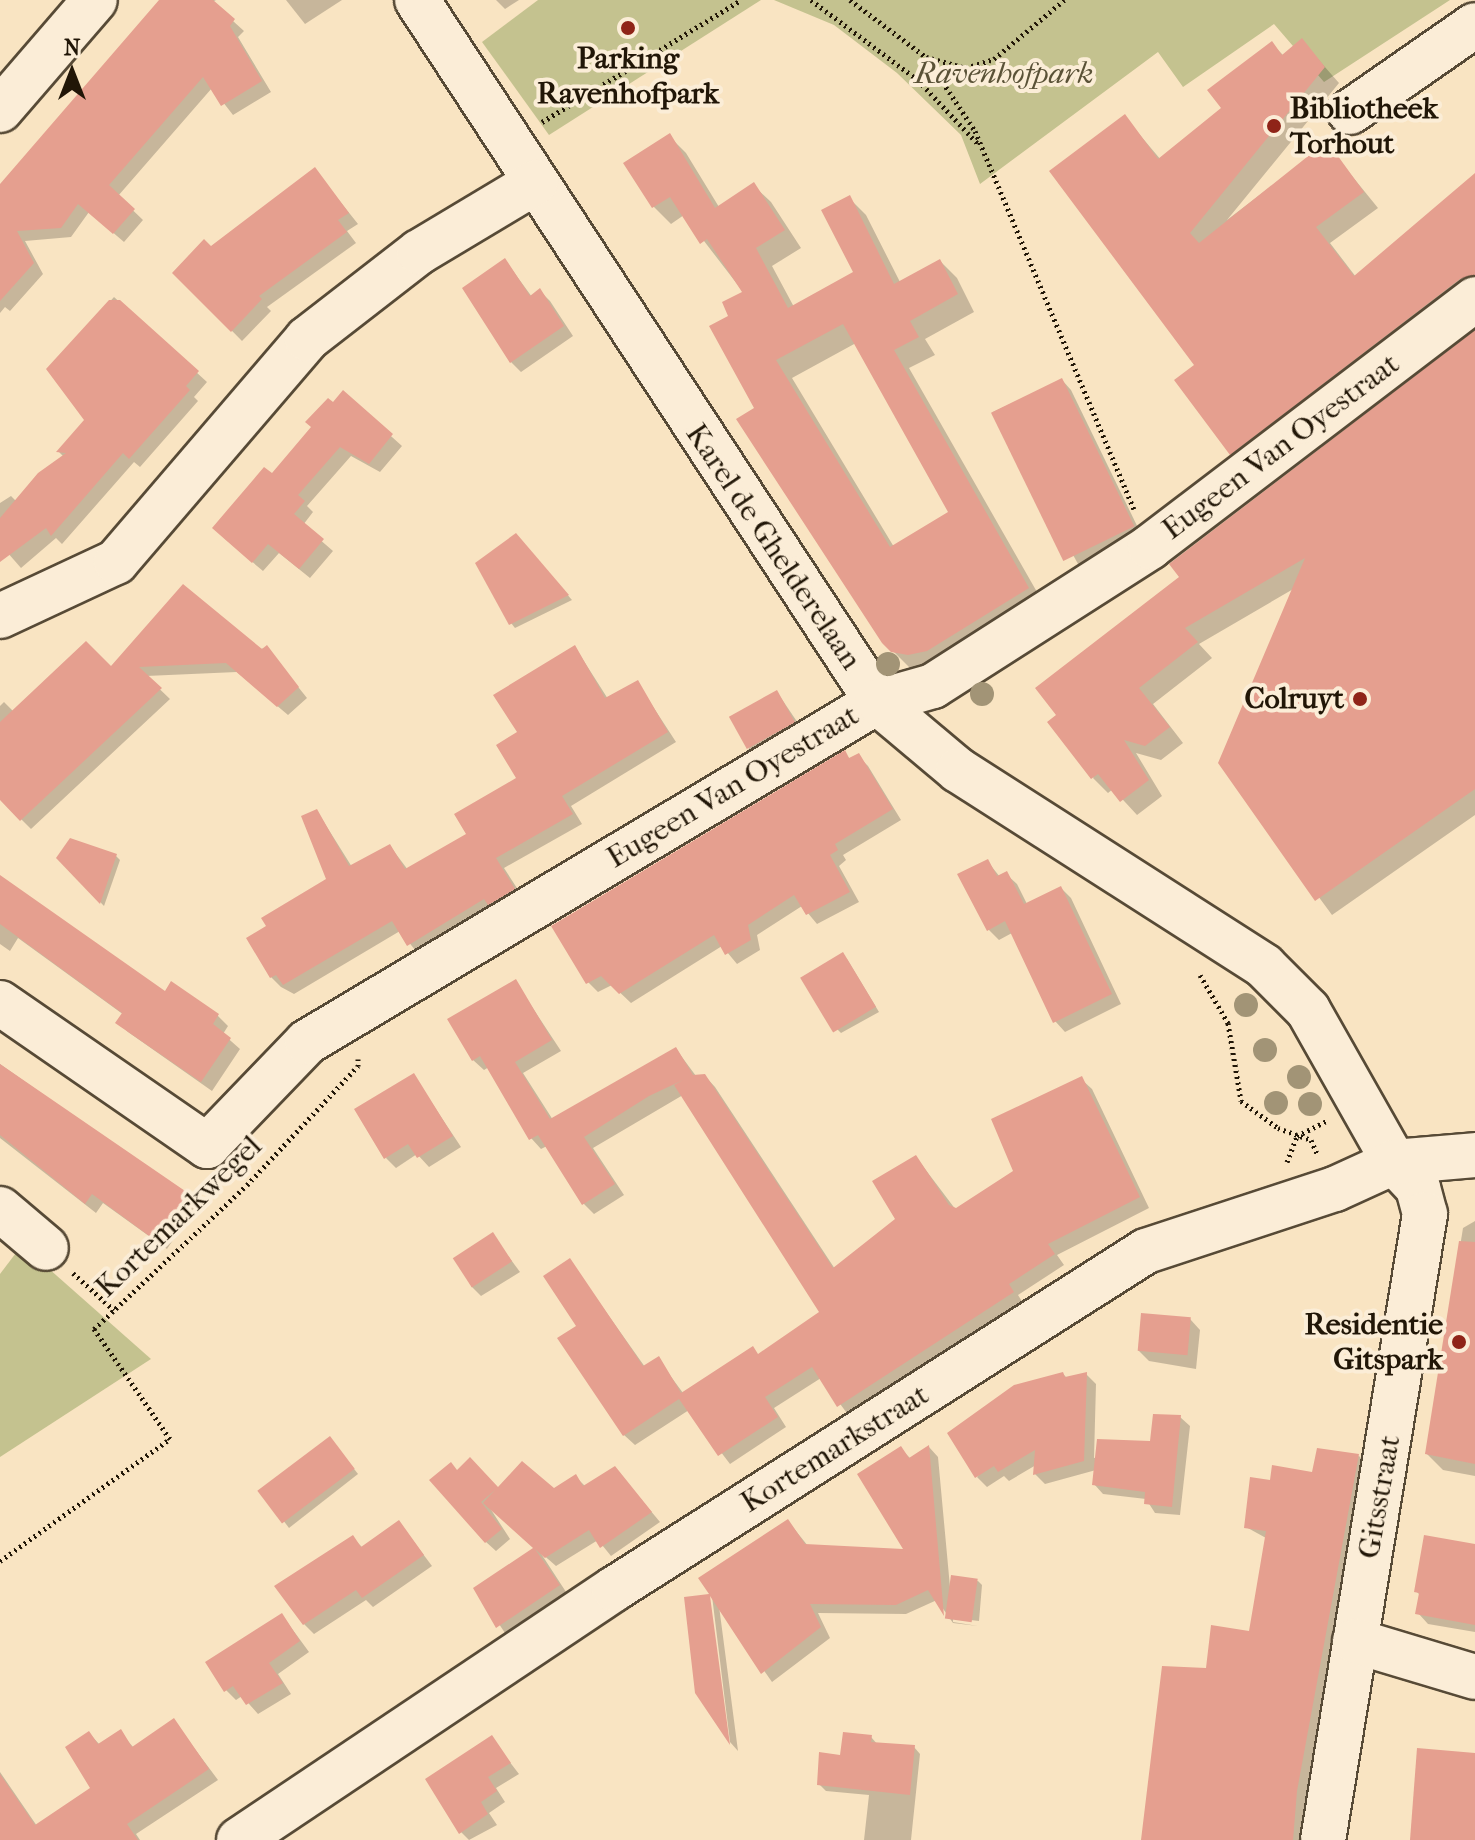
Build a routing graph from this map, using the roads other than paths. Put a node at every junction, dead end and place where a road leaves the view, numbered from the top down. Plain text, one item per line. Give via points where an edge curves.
1 (95, 0) edge
2 (417, 0) edge
3 (1475, 25) edge
4 (0, 110) edge
5 (1350, 112) dead end
6 (536, 182) junction
7 (1475, 299) edge
8 (0, 616) edge
9 (877, 702) junction
10 (0, 1003) edge
11 (1475, 1155) edge
12 (1394, 1162) junction
13 (0, 1209) edge
14 (46, 1248) road end
15 (1355, 1641) junction
16 (1475, 1677) edge
17 (239, 1840) edge
18 (1323, 1840) edge

1 - 4 street
2 - 6 street, Karel de Ghelderelaan
3 - 5 street
6 - 8 street via 419,252 307,339 116,562
6 - 9 street, Karel de Ghelderelaan
7 - 9 street, Eugeen Van Oyestraat via 1150,547 933,686
9 - 10 street, Eugeen Van Oyestraat via 307,1042 207,1146
9 - 12 street, Karel de Ghelderelaan via 958,770 1264,966 1308,1010
11 - 12 street, Kortemarkstraat
12 - 15 street, Gitsstraat via 1418,1188 1425,1214
12 - 17 street, Kortemarkstraat via 1335,1189 1146,1251 614,1589
13 - 14 street
15 - 16 street
15 - 18 street, Gitsstraat

